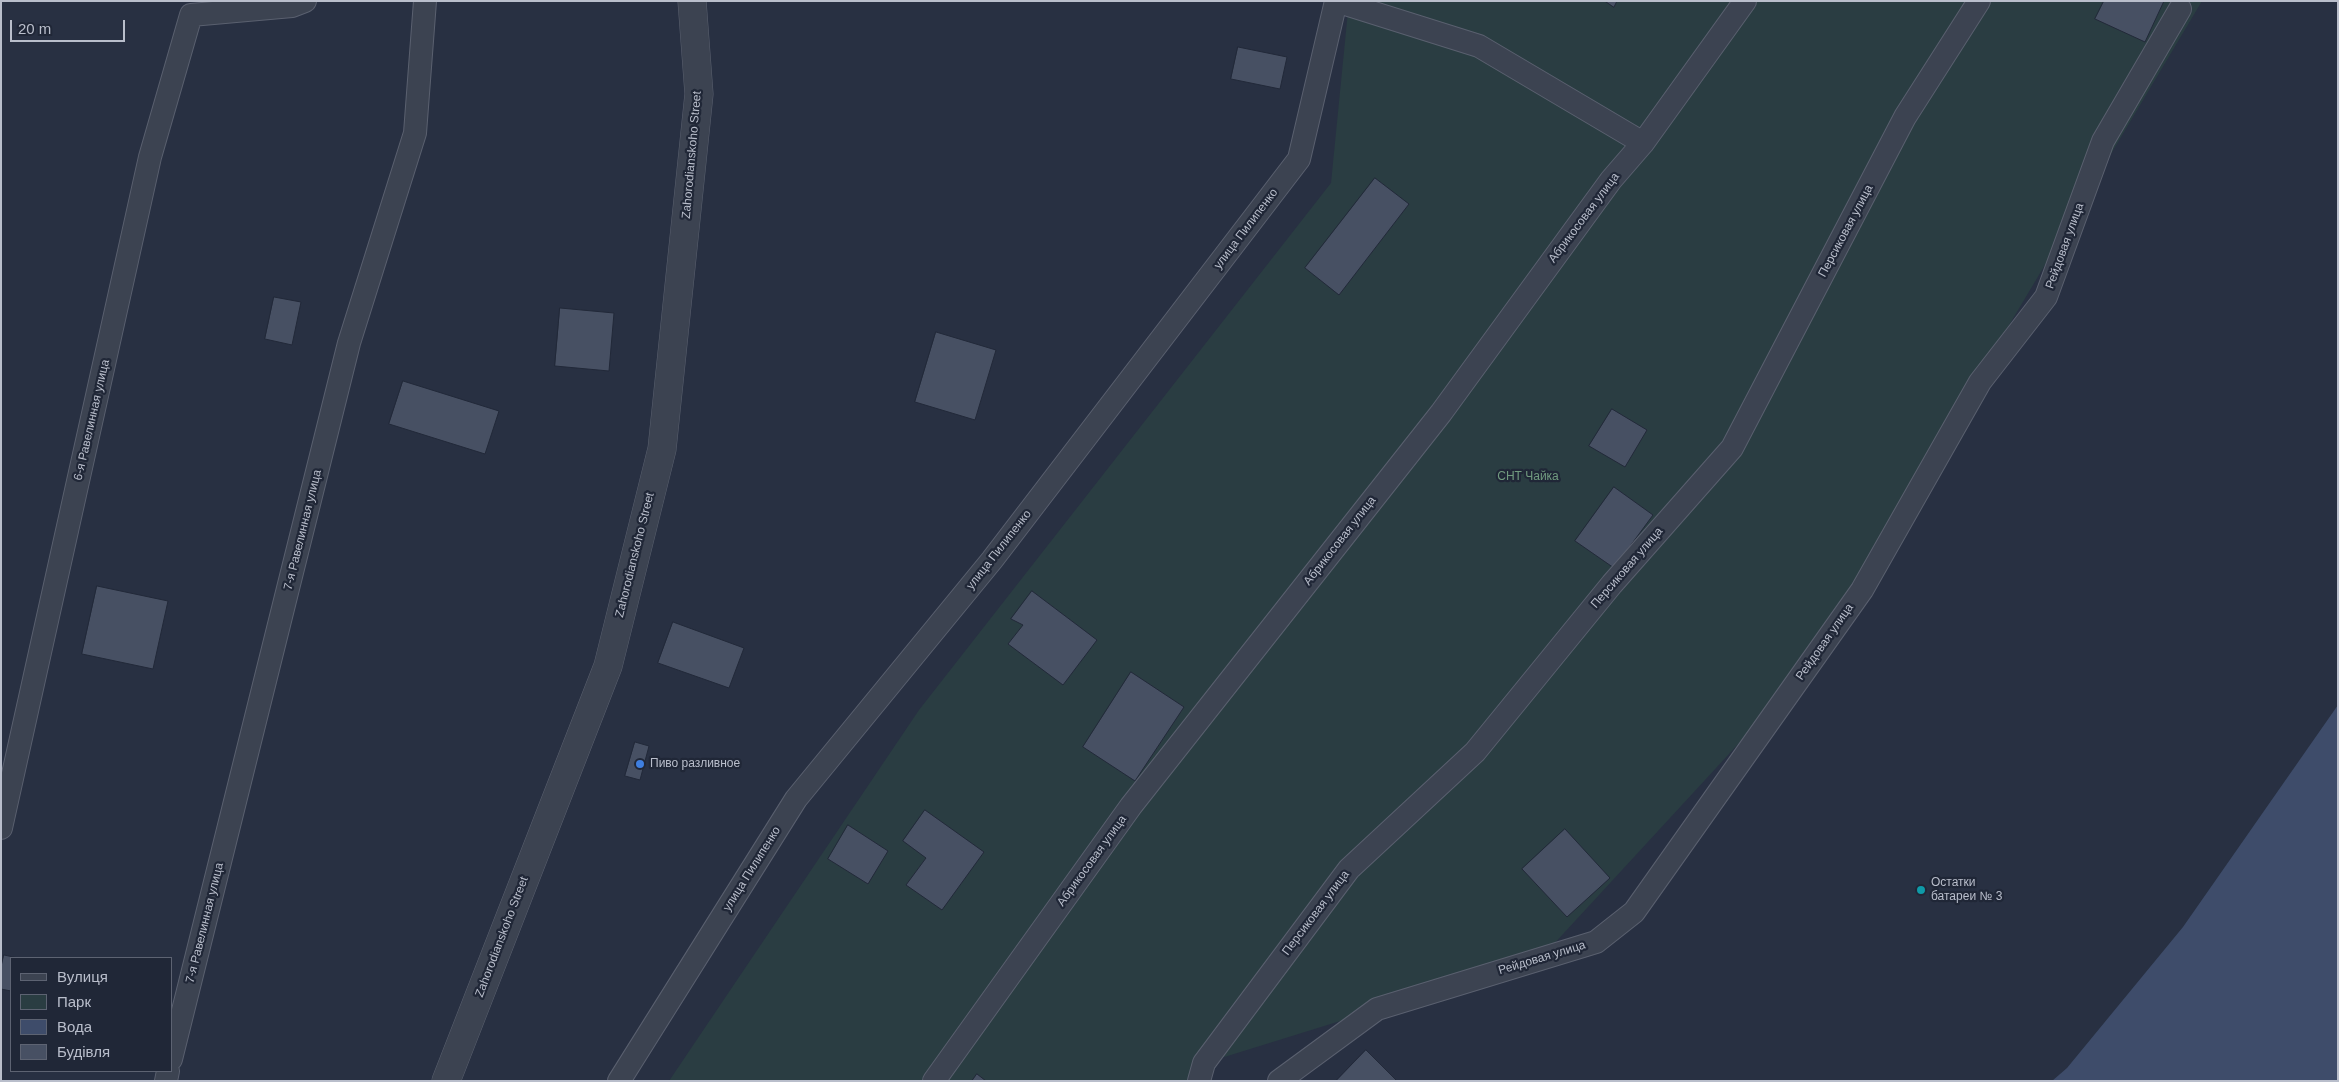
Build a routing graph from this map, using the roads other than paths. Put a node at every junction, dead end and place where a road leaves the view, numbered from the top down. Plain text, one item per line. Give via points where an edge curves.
1 (305, 1) edge
2 (425, 1) edge
3 (692, 1) edge
4 (1336, 1) edge
5 (1746, 1) edge
6 (1979, 1) edge
7 (2180, 9) dead end
8 (1643, 143) junction
9 (1, 828) edge
10 (172, 1055) edge
11 (446, 1081) edge
12 (619, 1081) edge
13 (934, 1081) edge
14 (1199, 1081) edge
15 (1279, 1081) edge

1 - 9 lane, 6-я Равелинная улица via 292,6 191,15 150,157
2 - 10 lane, 7-я Равелинная улица via 415,133 349,343
3 - 11 street, Zahorodianskoho Street via 699,94 662,449 608,666
4 - 8 lane via 1479,46
4 - 12 lane, улица Пилипенко via 1299,159 992,560 796,799
5 - 8 lane, Абрикосовая улица
6 - 14 lane, Персиковая улица via 1905,117 1732,448 1612,584 1475,752 1348,869 1204,1063
7 - 15 lane, Рейдовая улица via 2103,141 2046,297 1980,382 1862,590 1634,912 1596,942 1377,1009
8 - 13 lane, Абрикосовая улица via 1611,180 1441,413 1131,806

